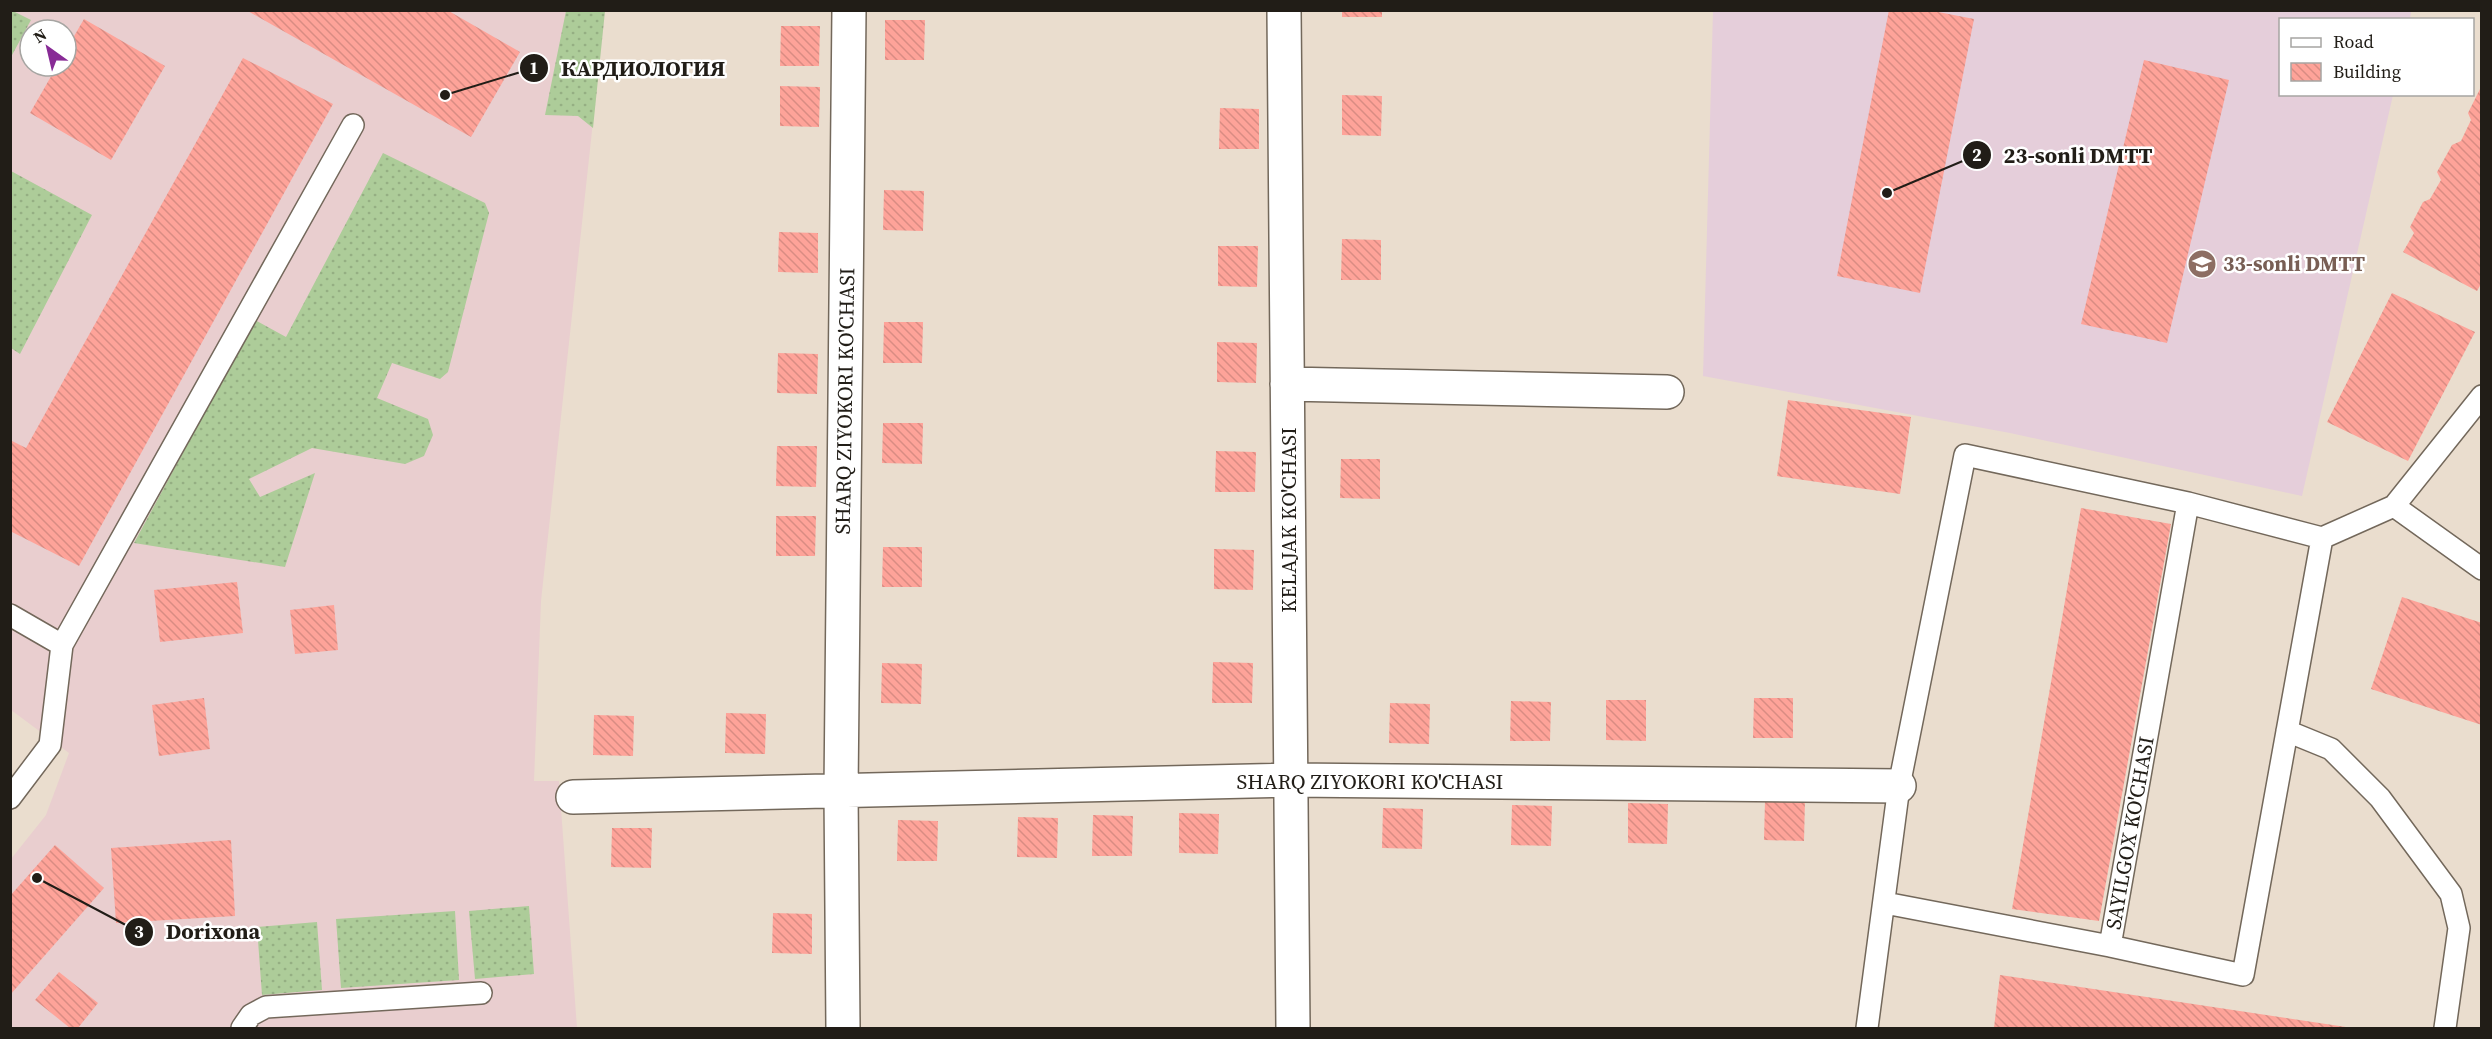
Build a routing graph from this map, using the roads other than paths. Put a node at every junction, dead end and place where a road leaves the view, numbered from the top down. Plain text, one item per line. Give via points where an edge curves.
1 (849, 10) edge
2 (1284, 10) edge
3 (353, 125) dead end
4 (1287, 384) junction
5 (1667, 392) dead end
6 (2481, 396) edge
7 (2188, 503) junction
8 (2394, 506) junction
9 (2322, 538) junction
10 (2481, 569) edge
11 (10, 615) edge
12 (62, 645) junction
13 (2288, 731) junction
14 (1291, 780) junction
15 (1899, 786) junction
16 (841, 791) junction
17 (573, 797) dead end
18 (10, 798) edge
19 (1885, 903) junction
20 (2110, 946) junction
21 (481, 993) dead end
22 (242, 1029) edge
23 (843, 1029) edge
24 (1293, 1029) edge
25 (1867, 1029) edge
26 (2445, 1029) edge

1 - 16 street, SHARQ ZIYOKORI KO'CHASI
2 - 4 street, KELAJAK KO'CHASI
3 - 12 lane
4 - 5 street
4 - 14 street, KELAJAK KO'CHASI
6 - 8 lane
7 - 9 lane
7 - 15 lane via 1965,455
7 - 20 lane, SAYILGOX KO'CHASI
8 - 9 lane
8 - 10 lane
9 - 13 lane, SAYILGOX KO'CHASI
11 - 12 lane
12 - 18 lane via 50,745
13 - 20 lane, SAYILGOX KO'CHASI via 2243,975
13 - 26 lane via 2331,749 2380,798 2451,894 2458,928
14 - 15 street, SHARQ ZIYOKORI KO'CHASI
14 - 16 street, SHARQ ZIYOKORI KO'CHASI
14 - 24 street, KELAJAK KO'CHASI
15 - 19 lane
16 - 17 street, SHARQ ZIYOKORI KO'CHASI
16 - 23 street, SHARQ ZIYOKORI KO'CHASI
19 - 20 lane
19 - 25 lane
21 - 22 lane via 266,1007 251,1015

